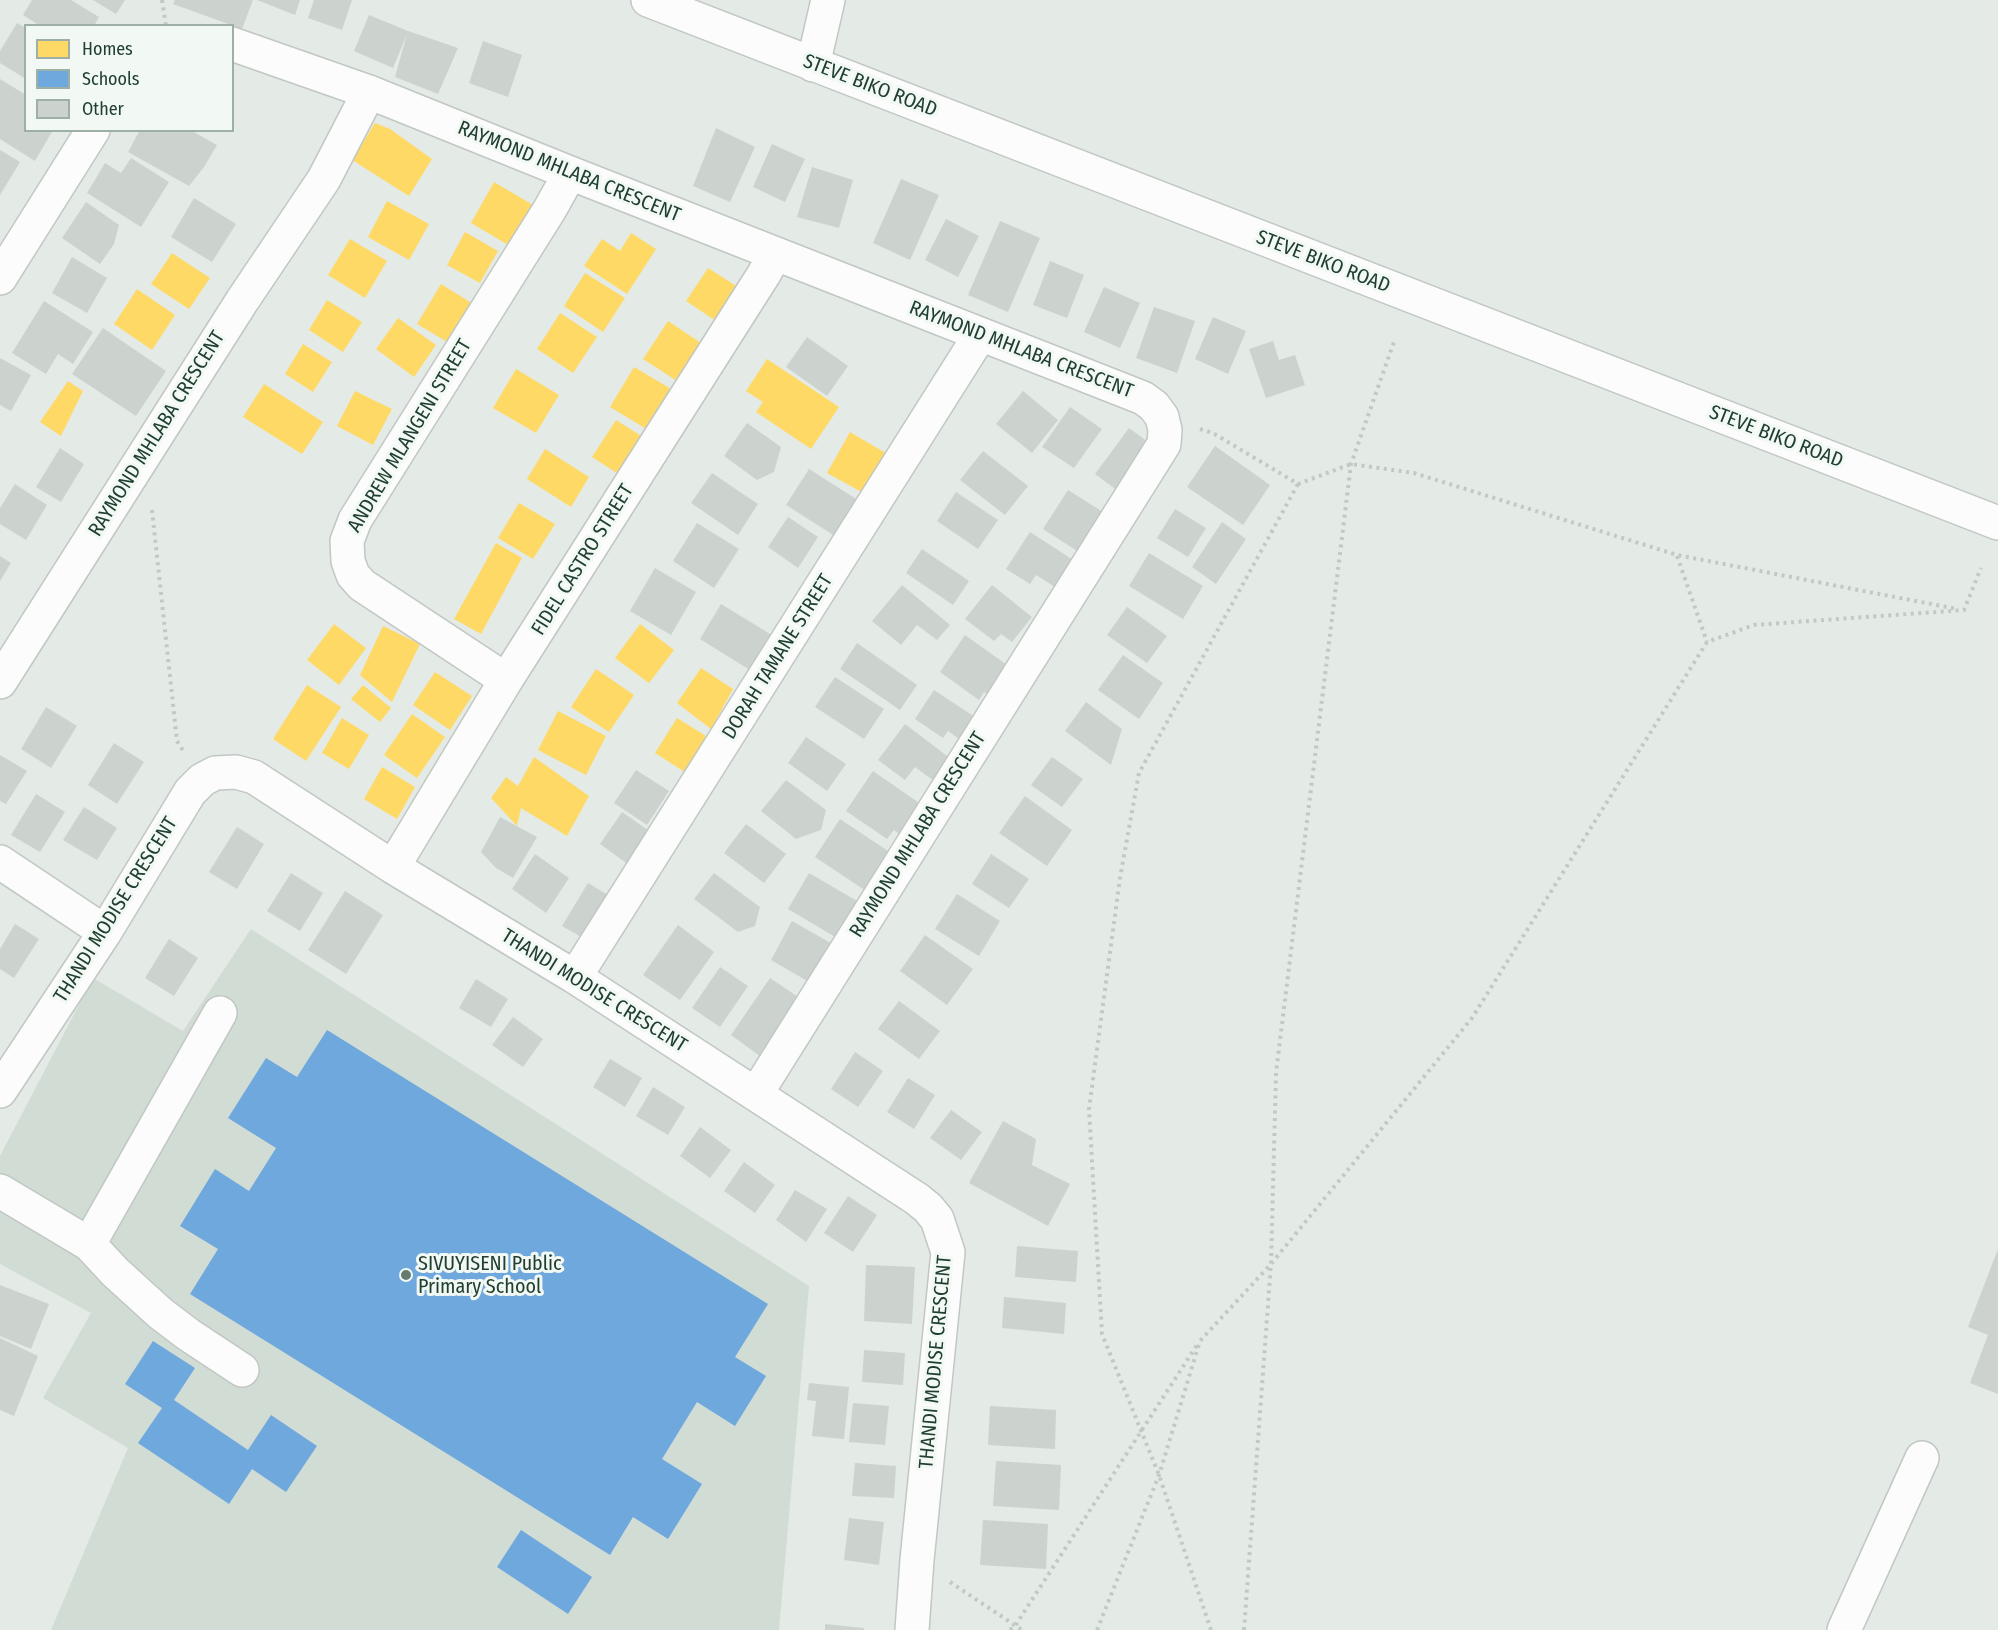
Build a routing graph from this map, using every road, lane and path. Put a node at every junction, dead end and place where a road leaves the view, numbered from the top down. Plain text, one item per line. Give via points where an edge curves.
1 (162, 0) edge
2 (648, 0) edge
3 (828, 0) edge
4 (166, 24) edge
5 (234, 45) edge
6 (813, 65) junction
7 (369, 92) junction
8 (92, 132) edge
9 (570, 173) junction
10 (775, 254) junction
11 (0, 278) edge
12 (980, 335) junction
13 (1395, 339) dead end
14 (1162, 417) junction
15 (146, 452) junction
16 (1351, 464) junction
17 (1298, 484) junction
18 (1998, 523) edge
19 (1677, 555) junction
20 (1981, 568) dead end
21 (1964, 610) junction
22 (1707, 642) junction
23 (506, 680) junction
24 (0, 682) edge
25 (202, 780) junction
26 (0, 862) edge
27 (393, 867) junction
28 (105, 932) junction
29 (575, 977) junction
30 (220, 1013) dead end
31 (0, 1091) edge
32 (756, 1094) junction
33 (0, 1191) edge
34 (89, 1244) junction
35 (1271, 1264) junction
36 (1200, 1341) junction
37 (242, 1370) dead end
38 (1141, 1431) junction
39 (1922, 1458) dead end
40 (1159, 1475) junction
41 (917, 1560) junction
42 (1015, 1626) junction
43 (912, 1630) edge
44 (1010, 1630) edge
45 (1022, 1630) edge
46 (1097, 1630) edge
47 (1211, 1630) edge
48 (1244, 1630) edge
49 (1844, 1630) edge

1 - 4 path
2 - 6 street, STEVE BIKO ROAD
3 - 6 street
5 - 7 street, RAYMOND MHLABA CRESCENT
6 - 18 street, STEVE BIKO ROAD
7 - 9 street, RAYMOND MHLABA CRESCENT
7 - 15 street, RAYMOND MHLABA CRESCENT via 324,179
8 - 11 street
9 - 10 street, RAYMOND MHLABA CRESCENT
9 - 23 street, ANDREW MLANGENI STREET via 356,520 347,541 348,561 362,585
10 - 12 street, RAYMOND MHLABA CRESCENT
10 - 23 street, FIDEL CASTRO STREET
12 - 14 street, RAYMOND MHLABA CRESCENT via 1143,398
12 - 29 street, DORAH TAMANE STREET
13 - 16 path
14 - 17 path via 1213,434
14 - 32 street, RAYMOND MHLABA CRESCENT via 1164,444
15 - 24 street, RAYMOND MHLABA CRESCENT
15 - 25 path via 177,741
16 - 17 path
16 - 19 path via 1414,473
16 - 35 path via 1276,1073
17 - 38 path via 1139,773 1120,878 1089,1109 1102,1335
19 - 21 path
19 - 22 path
20 - 21 path
21 - 22 path via 1754,625
22 - 35 path via 1472,1018
23 - 27 street, FIDEL CASTRO STREET
25 - 27 street, THANDI MODISE CRESCENT via 215,773 236,772 254,777
25 - 28 street, THANDI MODISE CRESCENT via 190,792
26 - 28 street
27 - 29 street, THANDI MODISE CRESCENT
28 - 31 street, THANDI MODISE CRESCENT
29 - 32 street, THANDI MODISE CRESCENT
30 - 34 street
32 - 41 street, THANDI MODISE CRESCENT via 917,1199 928,1208 943,1234 948,1251
33 - 34 street
34 - 37 street via 160,1313
35 - 36 path
35 - 48 path
36 - 38 path
36 - 40 path
38 - 40 path
38 - 42 path
39 - 49 street
40 - 46 path
40 - 47 path
41 - 42 path
41 - 43 street, THANDI MODISE CRESCENT
42 - 44 path
42 - 45 path

